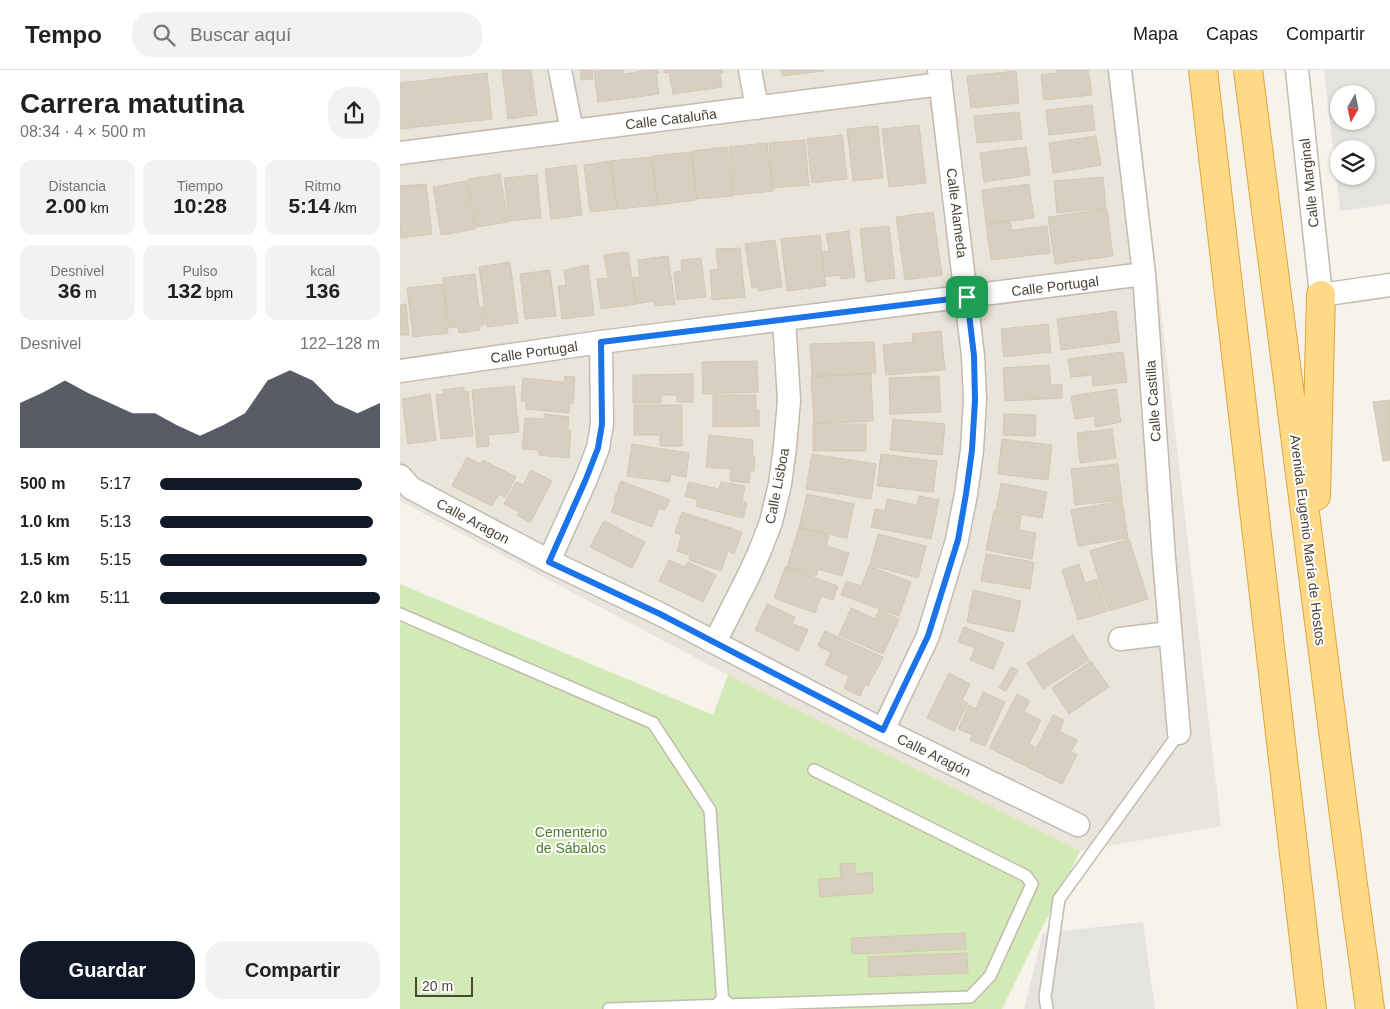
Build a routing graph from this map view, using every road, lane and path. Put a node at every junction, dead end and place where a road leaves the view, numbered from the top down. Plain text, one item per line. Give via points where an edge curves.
1 (560, 70) edge
2 (750, 70) edge
3 (1120, 70) edge
4 (1203, 70) edge
5 (1248, 70) edge
6 (1296, 70) edge
7 (940, 77) edge
8 (757, 108) junction
9 (572, 131) junction
10 (400, 153) edge
11 (1144, 274) junction
12 (1390, 285) edge
13 (1321, 295) junction
14 (967, 297) junction
15 (784, 319) junction
16 (601, 342) junction
17 (400, 371) edge
18 (400, 476) edge
19 (549, 562) junction
20 (1314, 587) junction
21 (400, 614) edge
22 (1170, 633) junction
23 (1120, 639) dead end
24 (715, 642) junction
25 (883, 730) junction
26 (1179, 733) joint
27 (814, 770) dead end
28 (1078, 825) dead end
29 (1369, 1004) edge
30 (723, 1007) edge
31 (1312, 1008) edge
32 (609, 1009) edge
33 (1047, 1009) edge

1 - 9 street
2 - 8 street
3 - 11 street, Calle Castilla
4 - 31 highway
5 - 20 highway, Avenida Eugenio María de Hostos
6 - 13 street, Calle Marginal
7 - 8 street, Calle Cataluña
7 - 14 street, Calle Alameda
8 - 9 street, Calle Cataluña
9 - 10 street, Calle Cataluña
11 - 14 street, Calle Portugal
11 - 22 street, Calle Castilla
12 - 13 street
13 - 20 highway
14 - 15 street, Calle Portugal
14 - 25 street, Calle Alameda via 975,400 972,450 958,540 928,636
15 - 16 street, Calle Portugal
15 - 24 street, Calle Lisboa via 789,400 780,484 759,554
16 - 17 street, Calle Portugal
16 - 19 street via 602,424 598,448
18 - 19 street, Calle Aragon via 410,488
19 - 24 street, Calle Aragón
20 - 29 highway, Avenida Eugenio María de Hostos
21 - 30 lane via 653,723 710,810
22 - 23 street
22 - 26 street, Calle Castilla
24 - 25 street, Calle Aragón
25 - 28 street, Calle Aragón
26 - 33 lane via 1059,899 1045,996
27 - 30 lane via 1026,876 1032,884 990,976 970,997
30 - 32 lane

